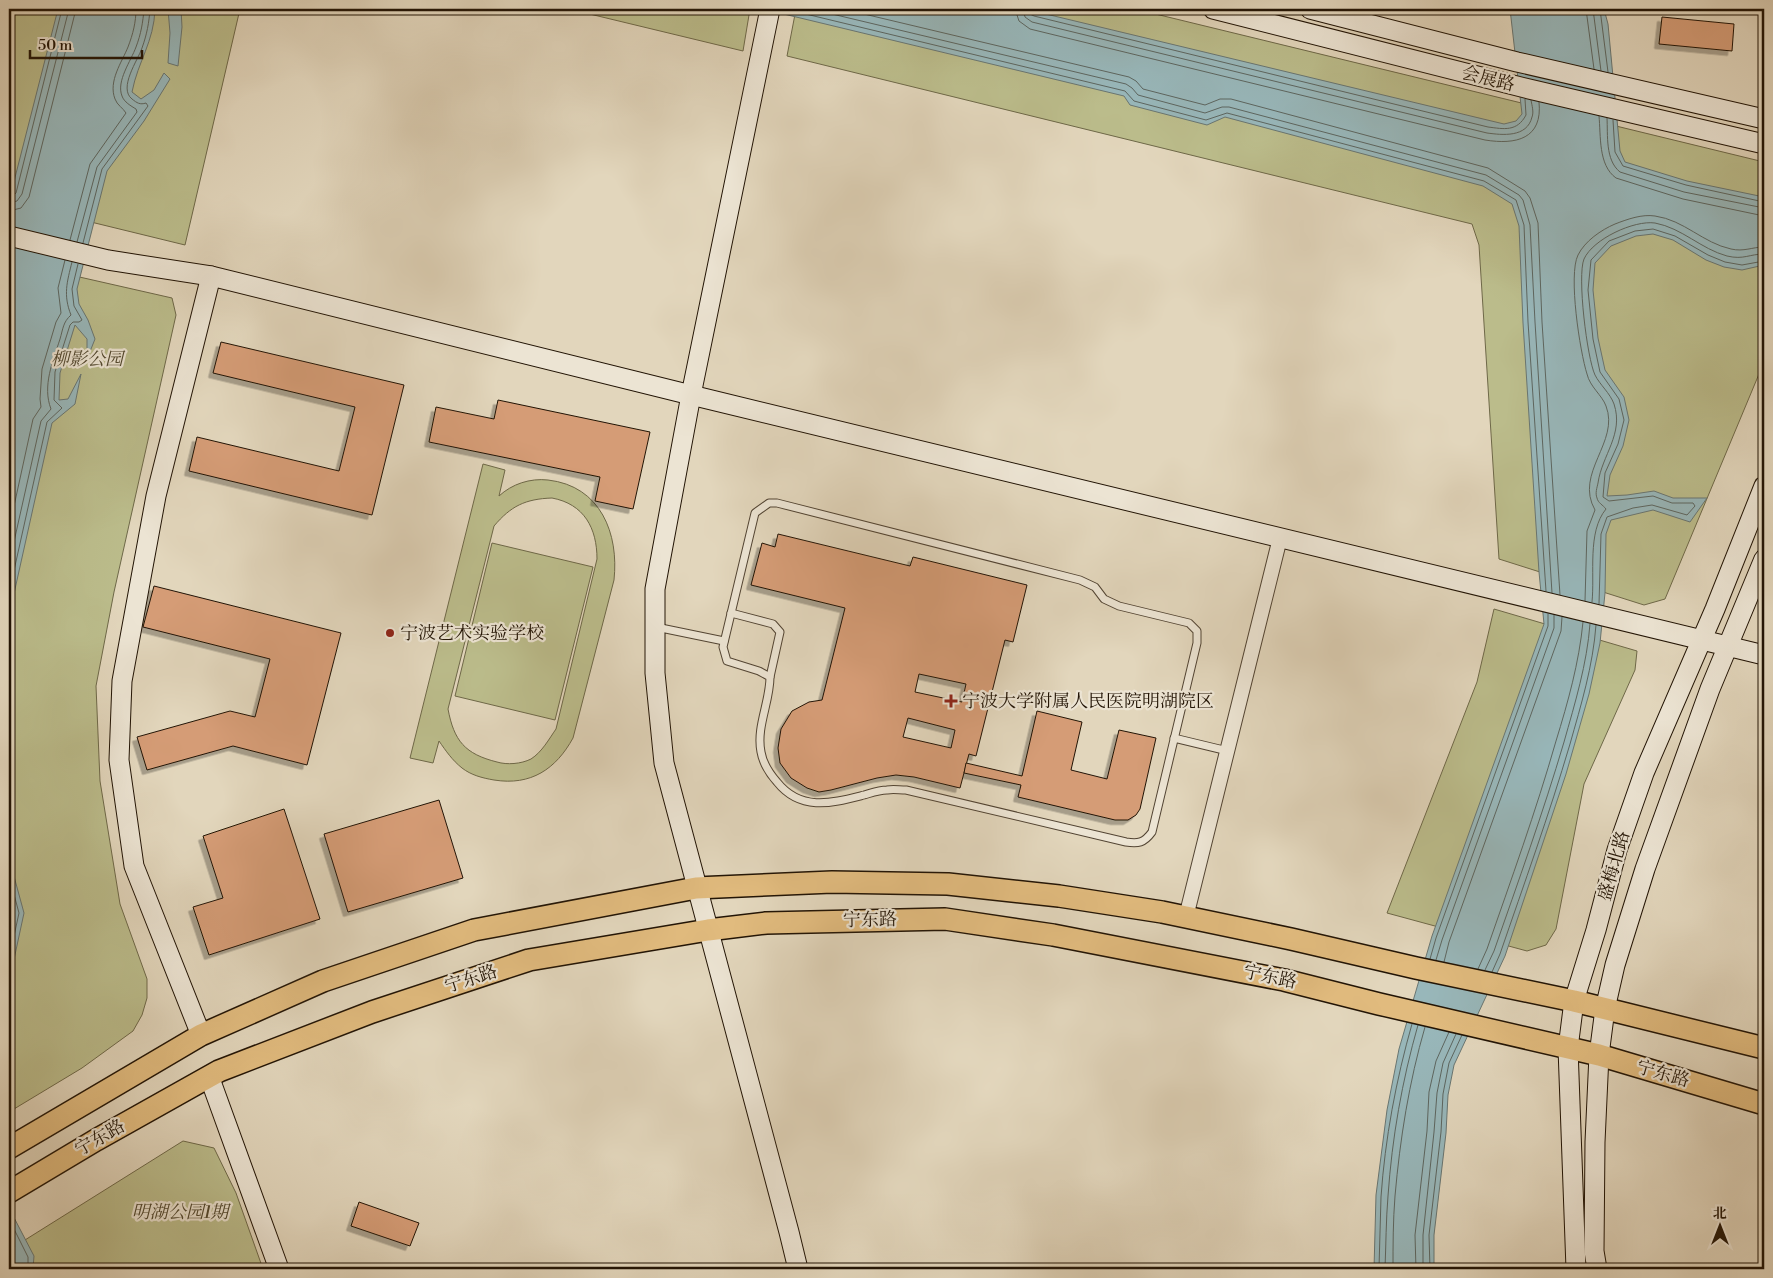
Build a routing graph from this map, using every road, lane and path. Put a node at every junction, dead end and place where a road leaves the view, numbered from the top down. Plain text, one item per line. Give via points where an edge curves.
1 (770, 9) edge
2 (1213, 9) edge
3 (1310, 9) edge
4 (1764, 118) edge
5 (1764, 144) edge
6 (9, 236) edge
7 (210, 276) junction
8 (691, 395) junction
9 (1764, 486) edge
10 (1280, 538) junction
11 (1764, 560) edge
12 (731, 613) junction
13 (655, 627) junction
14 (1701, 639) junction
15 (724, 641) junction
16 (1728, 646) junction
17 (1764, 655) edge
18 (770, 677) junction
19 (1174, 738) junction
20 (1228, 751) junction
21 (696, 888) junction
22 (1186, 917) junction
23 (708, 930) junction
24 (1574, 1000) junction
25 (1605, 1009) junction
26 (201, 1035) junction
27 (1568, 1048) junction
28 (1764, 1048) edge
29 (1599, 1055) junction
30 (210, 1076) junction
31 (1764, 1104) edge
32 (9, 1148) edge
33 (9, 1192) edge
34 (279, 1269) edge
35 (798, 1269) edge
36 (1576, 1269) edge
37 (1597, 1269) edge

1 - 8 street
2 - 5 street, 会展路 via 1622,112
3 - 4 street, 会展路 via 1517,62
6 - 7 street via 108,260
7 - 8 street
7 - 26 street via 156,496 122,681 119,760 134,866
8 - 10 street
8 - 13 street via 655,590
9 - 14 street, 盛梅北路
10 - 14 street
10 - 20 street
11 - 16 street, 盛梅北路
12 - 15 lane
12 - 18 lane via 773,624 780,632
12 - 19 lane via 755,513 769,503 1080,580 1119,606 1189,623 1197,631 1197,643
13 - 15 lane
13 - 21 street via 655,673 664,763
14 - 16 street
14 - 24 street, 盛梅北路 via 1644,772 1617,850
15 - 18 lane via 722,647 727,661 759,670
16 - 17 street
16 - 25 street, 盛梅北路 via 1645,869
18 - 19 lane via 761,722 761,752 769,772 783,791 796,799 813,803 840,801 886,790 906,790 1137,844 1152,832
19 - 20 lane
20 - 22 street
21 - 22 main road, 宁东路 via 832,882 948,884 1059,896
21 - 23 street
21 - 26 main road, 宁东路 via 474,930 322,981
22 - 24 main road, 宁东路
23 - 27 main road, 宁东路 via 766,923 945,919 1154,953 1284,980
23 - 30 main road, 宁东路 via 529,960 372,1012
23 - 35 street
24 - 25 main road, 宁东路
24 - 27 street, 盛梅北路
25 - 28 main road, 宁东路
25 - 29 street, 盛梅北路
26 - 32 main road, 宁东路
27 - 29 main road, 宁东路
27 - 36 street, 盛梅北路
29 - 31 main road, 宁东路
29 - 37 street, 盛梅北路 via 1594,1241
30 - 33 main road, 宁东路
30 - 34 street

